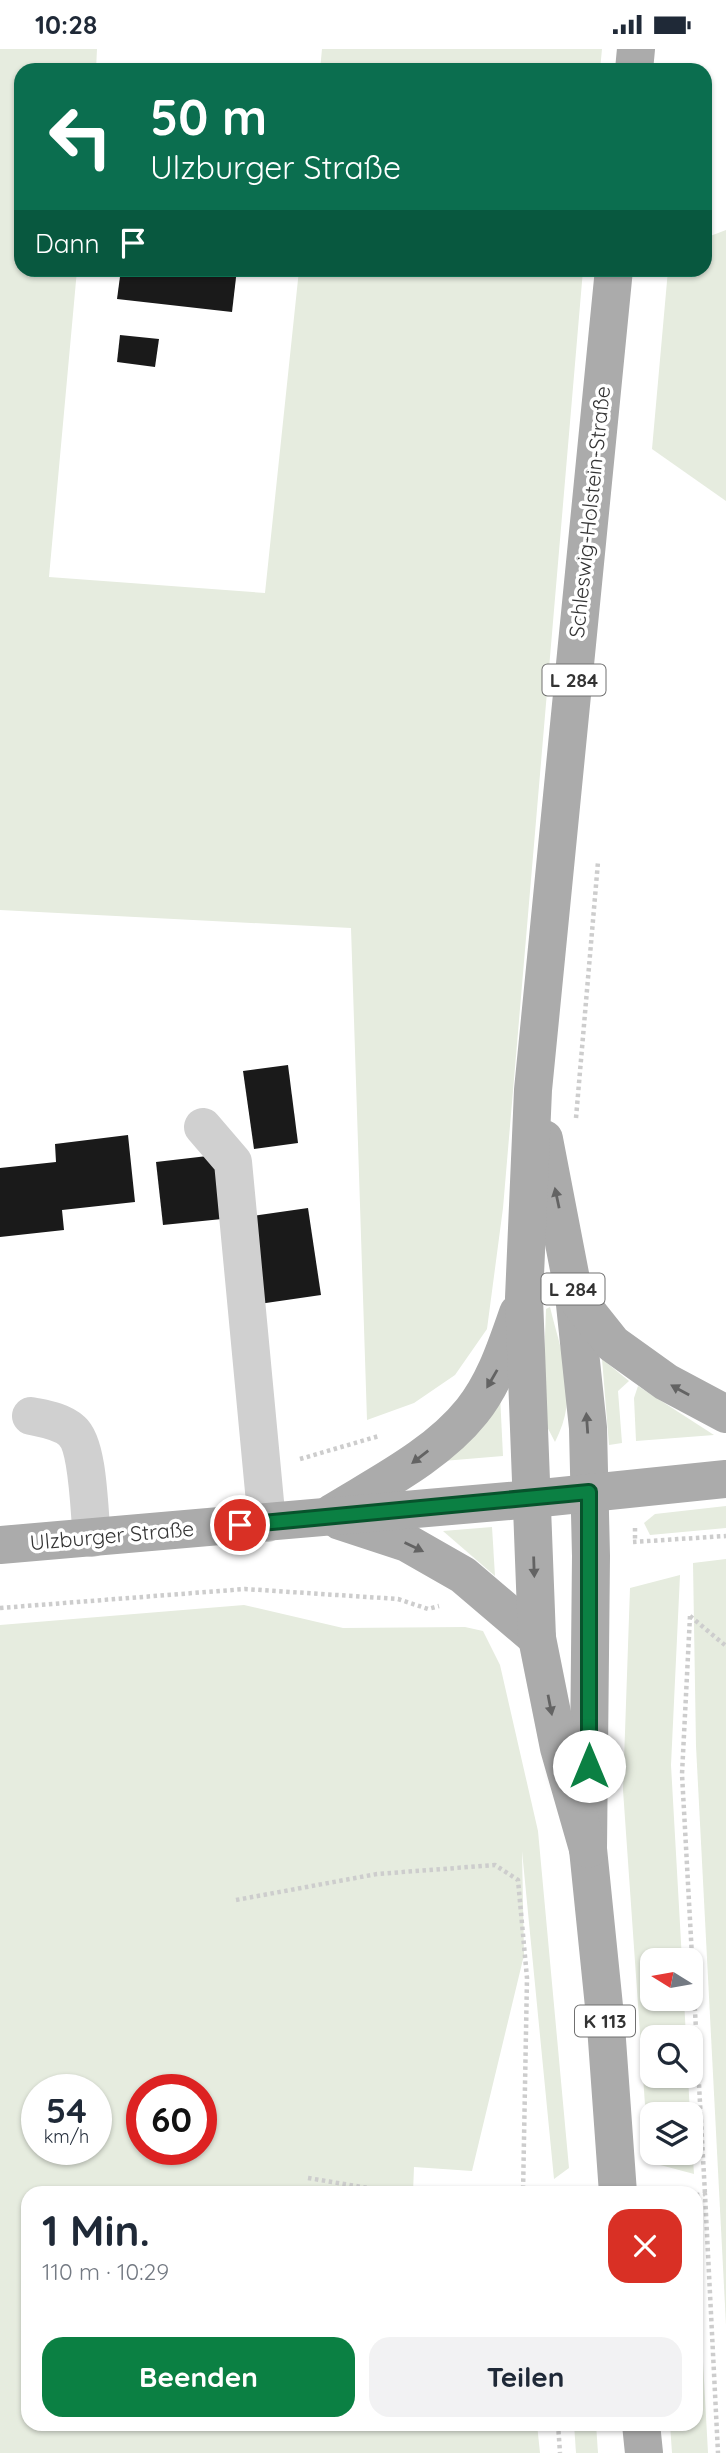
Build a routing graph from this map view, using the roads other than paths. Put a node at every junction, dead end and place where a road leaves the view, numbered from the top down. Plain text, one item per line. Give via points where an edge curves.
1 (613, 277) edge
2 (533, 1090) junction
3 (203, 1127) dead end
4 (574, 1295) junction
5 (524, 1298) junction
6 (726, 1414) edge
7 (31, 1416) dead end
8 (726, 1479) edge
9 (589, 1492) junction
10 (532, 1499) junction
11 (327, 1517) junction
12 (267, 1523) junction
13 (92, 1538) junction
14 (0, 1545) edge
15 (537, 1638) junction
16 (588, 1849) junction
17 (617, 2186) edge
18 (642, 2431) edge
19 (644, 2453) edge

1 - 2 main road, Schleswig-Holstein-Straße / L 284
4 -> 2 main road, Schleswig-Holstein-Straße / L 284
2 - 5 main road, Schleswig-Holstein-Straße / L 284
3 - 12 lane via 233,1162
6 -> 4 main road via 666,1382 613,1344
9 -> 4 main road, Schleswig-Holstein-Straße / L 284 via 588,1428
5 - 10 main road, Schleswig-Holstein-Straße / L 284
5 -> 11 main road via 499,1366 471,1412 417,1460
7 - 13 lane via 74,1432 82,1447
8 - 9 main road, Ulzburger Straße
9 - 10 main road, Ulzburger Straße
9 - 16 main road, K 113
10 - 11 main road, Ulzburger Straße
10 -> 15 main road, K 113
11 - 12 main road, Ulzburger Straße
11 -> 15 main road via 407,1543 472,1580
12 - 13 main road, Ulzburger Straße
13 - 14 main road, Ulzburger Straße
15 -> 16 main road, K 113 via 558,1740
16 - 17 main road, K 113
18 - 19 main road

